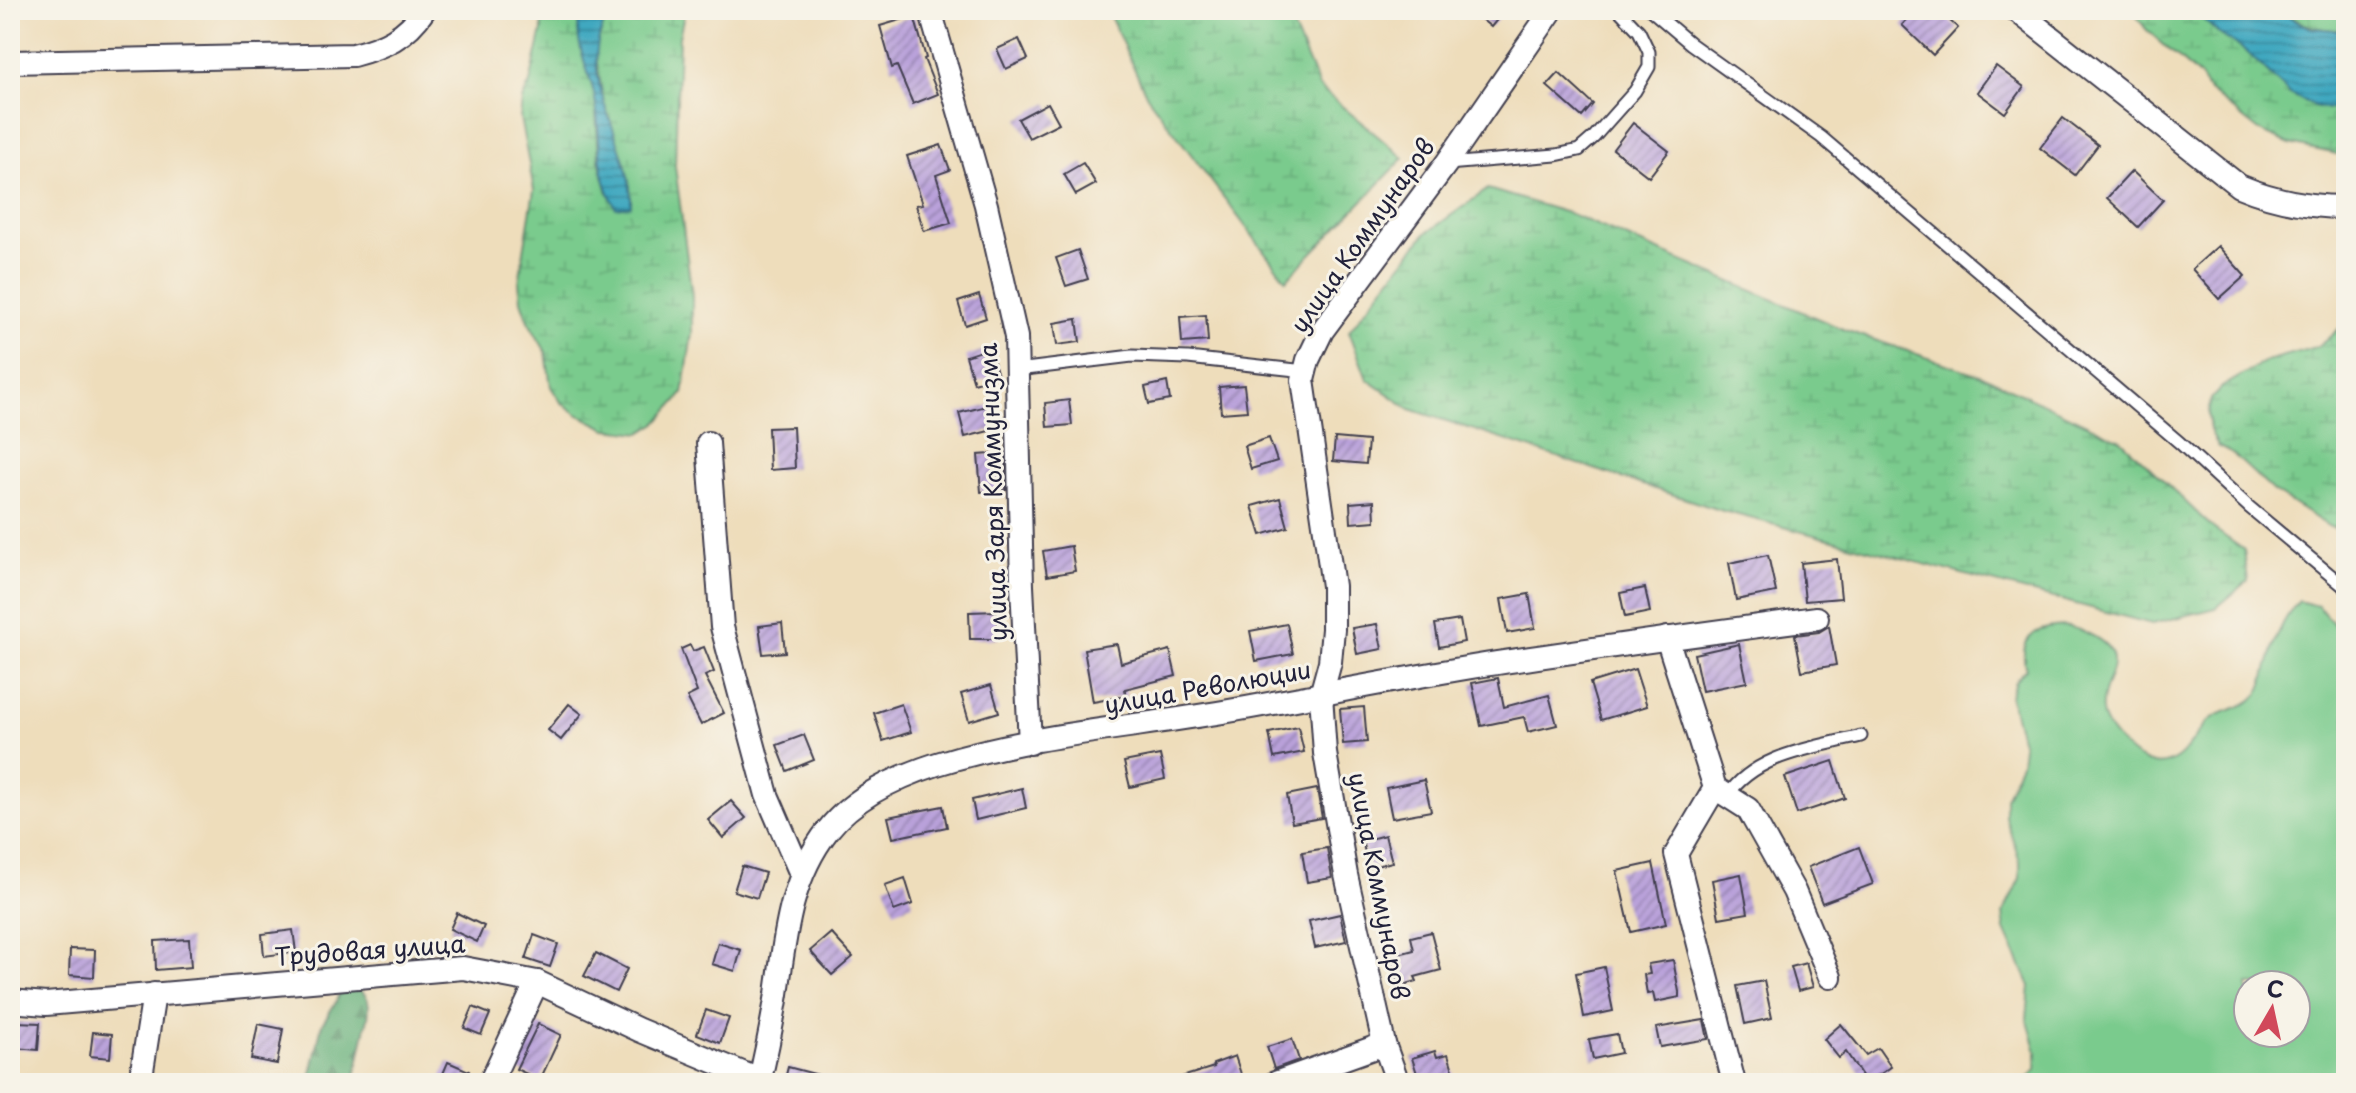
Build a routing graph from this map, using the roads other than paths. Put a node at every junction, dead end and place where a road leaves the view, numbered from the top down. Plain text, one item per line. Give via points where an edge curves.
1 (424, 10) edge
2 (930, 10) edge
3 (1552, 10) edge
4 (1619, 10) edge
5 (1651, 10) edge
6 (2016, 10) edge
7 (10, 62) edge
8 (1446, 164) junction
9 (2346, 207) edge
10 (1017, 370) junction
11 (1305, 371) junction
12 (708, 443) dead end
13 (2346, 588) edge
14 (1817, 618) dead end
15 (1667, 638) junction
16 (1321, 695) junction
17 (1861, 736) dead end
18 (1030, 743) junction
19 (1721, 792) junction
20 (801, 874) junction
21 (1830, 977) dead end
22 (537, 982) junction
23 (154, 994) junction
24 (10, 1001) edge
25 (1384, 1044) junction
26 (759, 1082) edge
27 (140, 1083) edge
28 (490, 1083) edge
29 (1275, 1083) edge
30 (1398, 1083) edge
31 (1734, 1083) edge

1 - 7 street via 401,37 353,55
2 - 10 street, улица Заря Коммунизма via 986,205 1016,337
3 - 8 street, улица Коммунаров
4 - 8 lane via 1639,31 1649,52 1649,67 1594,137 1579,150 1556,155
5 - 13 lane via 1821,137
6 - 9 street via 2239,186 2270,199
8 - 11 street, улица Коммунаров via 1322,331
10 - 11 lane via 1132,356
10 - 18 street, улица Заря Коммунизма
11 - 16 street, улица Коммунаров via 1303,396 1333,586 1331,651
12 - 20 street via 722,627 767,795
14 - 15 street, улица Революции
15 - 16 street, улица Революции
15 - 19 street
16 - 18 street, улица Революции
16 - 25 street, улица Коммунаров via 1325,753 1346,875
17 - 19 lane via 1776,758
18 - 20 street, улица Революции via 940,763 874,791 829,829
19 - 21 street via 1748,809 1794,891
19 - 31 street via 1676,854
20 - 26 street, улица Революции via 787,918
22 - 23 street, Трудовая улица via 463,968
22 - 26 street, Трудовая улица
22 - 28 street
23 - 24 street, Трудовая улица via 46,1004
23 - 27 street
25 - 29 street
25 - 30 street, улица Коммунаров

